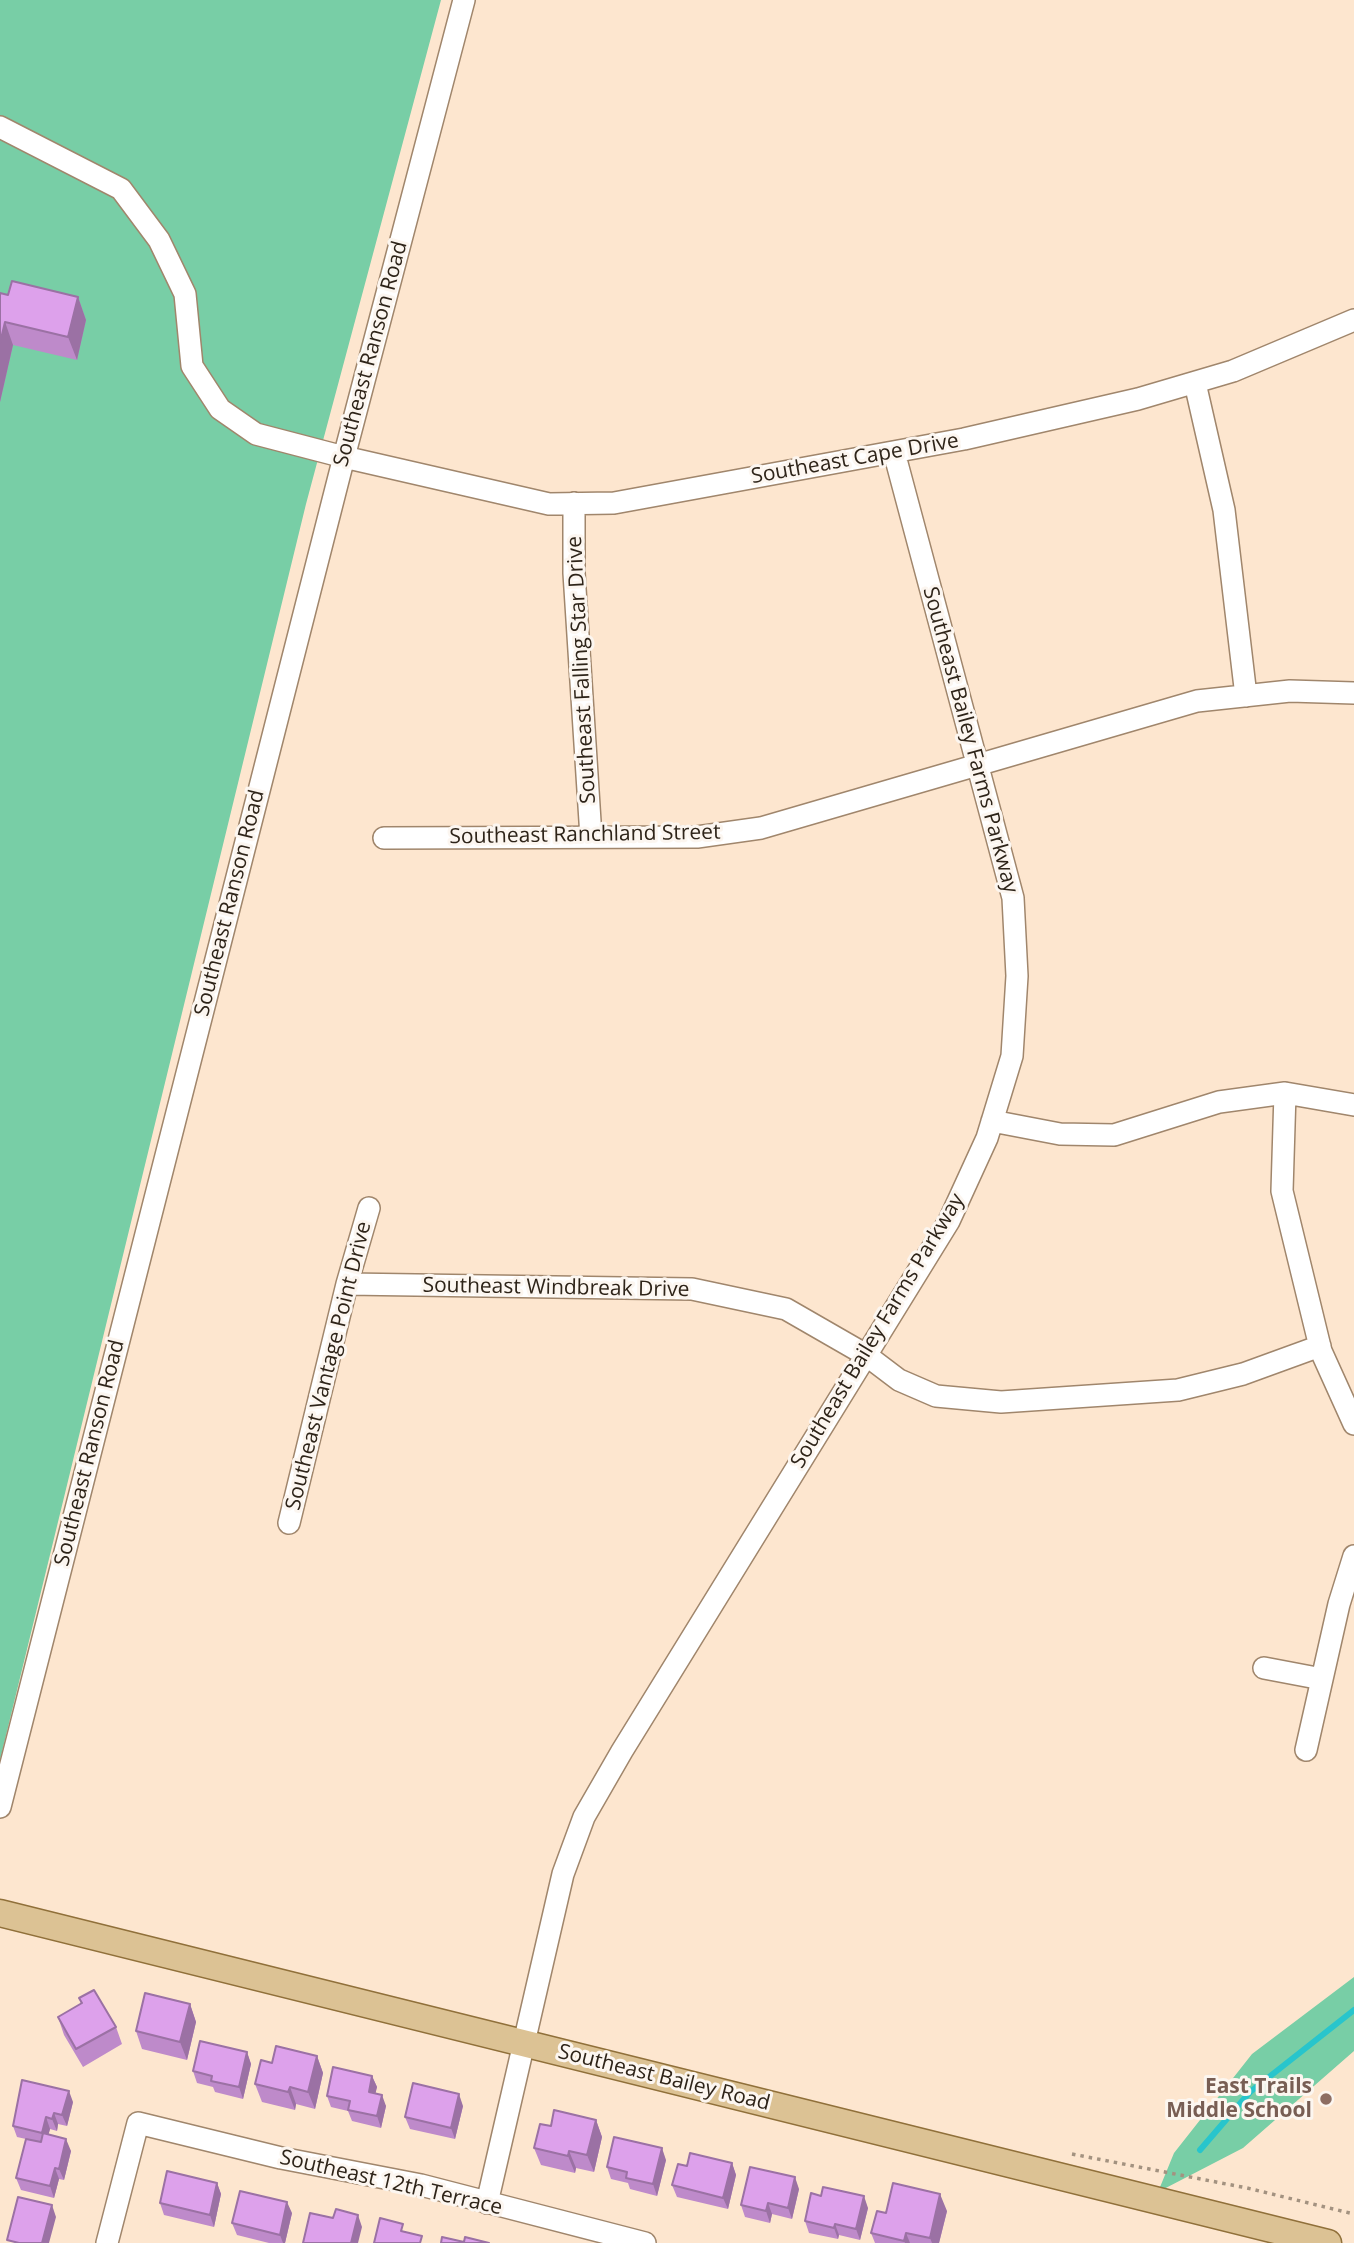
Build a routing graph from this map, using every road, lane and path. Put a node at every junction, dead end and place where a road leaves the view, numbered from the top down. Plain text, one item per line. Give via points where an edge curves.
1 (464, 0) edge
2 (0, 127) edge
3 (1354, 320) edge
4 (1195, 383) junction
5 (894, 452) junction
6 (344, 457) junction
7 (574, 503) junction
8 (1354, 693) edge
9 (1246, 696) junction
10 (977, 766) junction
11 (591, 837) junction
12 (384, 838) dead end
13 (1285, 1093) junction
14 (1354, 1105) edge
15 (992, 1121) junction
16 (369, 1208) dead end
17 (347, 1284) junction
18 (1320, 1346) junction
19 (866, 1356) junction
20 (1354, 1424) edge
21 (289, 1523) dead end
22 (1354, 1556) edge
23 (1264, 1668) dead end
24 (1322, 1679) junction
25 (1307, 1749) dead end
26 (0, 1808) edge
27 (0, 1913) edge
28 (524, 2043) junction
29 (1069, 2153) dead end
30 (486, 2203) junction
31 (1354, 2214) edge
32 (107, 2243) edge
33 (645, 2243) edge
34 (1328, 2243) edge

1 - 6 street, Southeast Ranson Road
2 - 6 street, Southeast Cape Drive via 121,189 159,240 185,294 192,366 220,409 256,434
3 - 4 street, Southeast Cape Drive
4 - 5 street, Southeast Cape Drive
4 - 9 street via 1224,510
5 - 7 street, Southeast Cape Drive via 614,503
5 - 10 street, Southeast Bailey Farms Parkway
6 - 7 street, Southeast Cape Drive via 549,504
6 - 26 street, Southeast Ranson Road
7 - 11 street, Southeast Falling Star Drive via 574,573
8 - 9 street, Southeast Ranchland Street via 1290,691
9 - 10 street, Southeast Ranchland Street via 1197,701
10 - 11 street, Southeast Ranchland Street via 761,828 697,837
10 - 15 street, Southeast Bailey Farms Parkway via 1013,898 1016,963 1012,1056
11 - 12 street, Southeast Ranchland Street
13 - 14 street
13 - 15 street via 1219,1102 1114,1135 1060,1134
13 - 18 street via 1282,1191
15 - 19 street, Southeast Bailey Farms Parkway via 949,1221
16 - 17 street, Southeast Vantage Point Drive
17 - 19 street, Southeast Windbreak Drive via 692,1289 786,1309
17 - 21 street, Southeast Vantage Point Drive
18 - 19 street, Southeast Windbreak Drive via 1243,1374 1178,1390 1001,1402 936,1396 899,1380
18 - 20 street
19 - 28 street, Southeast Bailey Farms Parkway via 584,1817 564,1874
22 - 24 street
23 - 24 street
24 - 25 street
27 - 28 main road, Southeast Bailey Road
28 - 30 street, Southeast Bailey Farms Parkway
28 - 34 main road, Southeast Bailey Road
29 - 31 path
30 - 32 street, Southeast 12th Terrace via 138,2123
30 - 33 street, Southeast 12th Terrace

